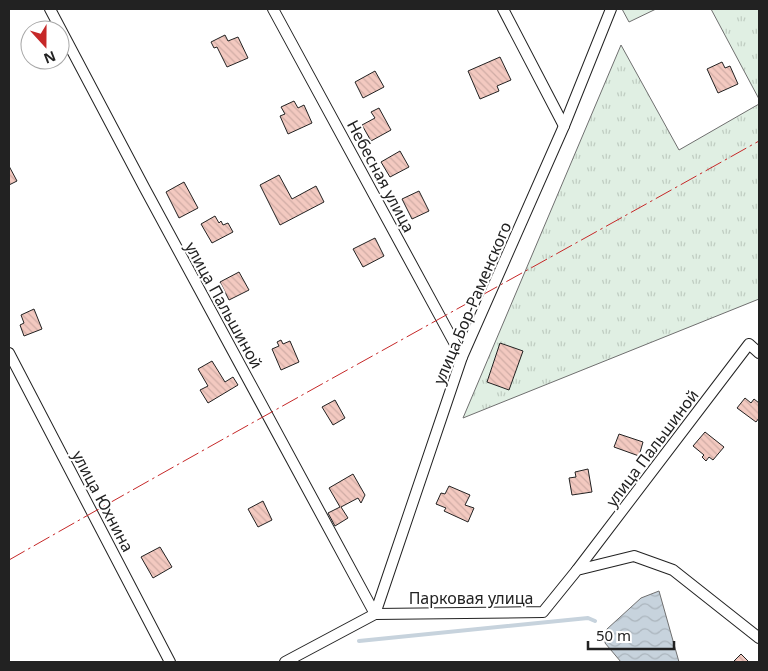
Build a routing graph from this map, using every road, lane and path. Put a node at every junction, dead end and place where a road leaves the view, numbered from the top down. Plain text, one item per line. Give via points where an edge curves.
1 (50, 9) edge
2 (273, 9) edge
3 (503, 9) edge
4 (611, 9) edge
5 (564, 126) junction
6 (9, 353) edge
7 (759, 353) edge
8 (462, 357) junction
9 (578, 570) junction
10 (375, 614) junction
11 (759, 638) edge
12 (170, 662) edge
13 (286, 662) edge

1 - 10 street, улица Пальшиной
2 - 8 street, Небесная улица
3 - 5 street
4 - 5 street, улица Бор-Раменского
5 - 8 street, улица Бор-Раменского
6 - 12 street, улица Юхнина
7 - 9 street, улица Пальшиной via 750,344
8 - 10 street, улица Бор-Раменского
9 - 10 street, Парковая улица via 543,612
9 - 11 street via 634,556 673,570
10 - 13 street

